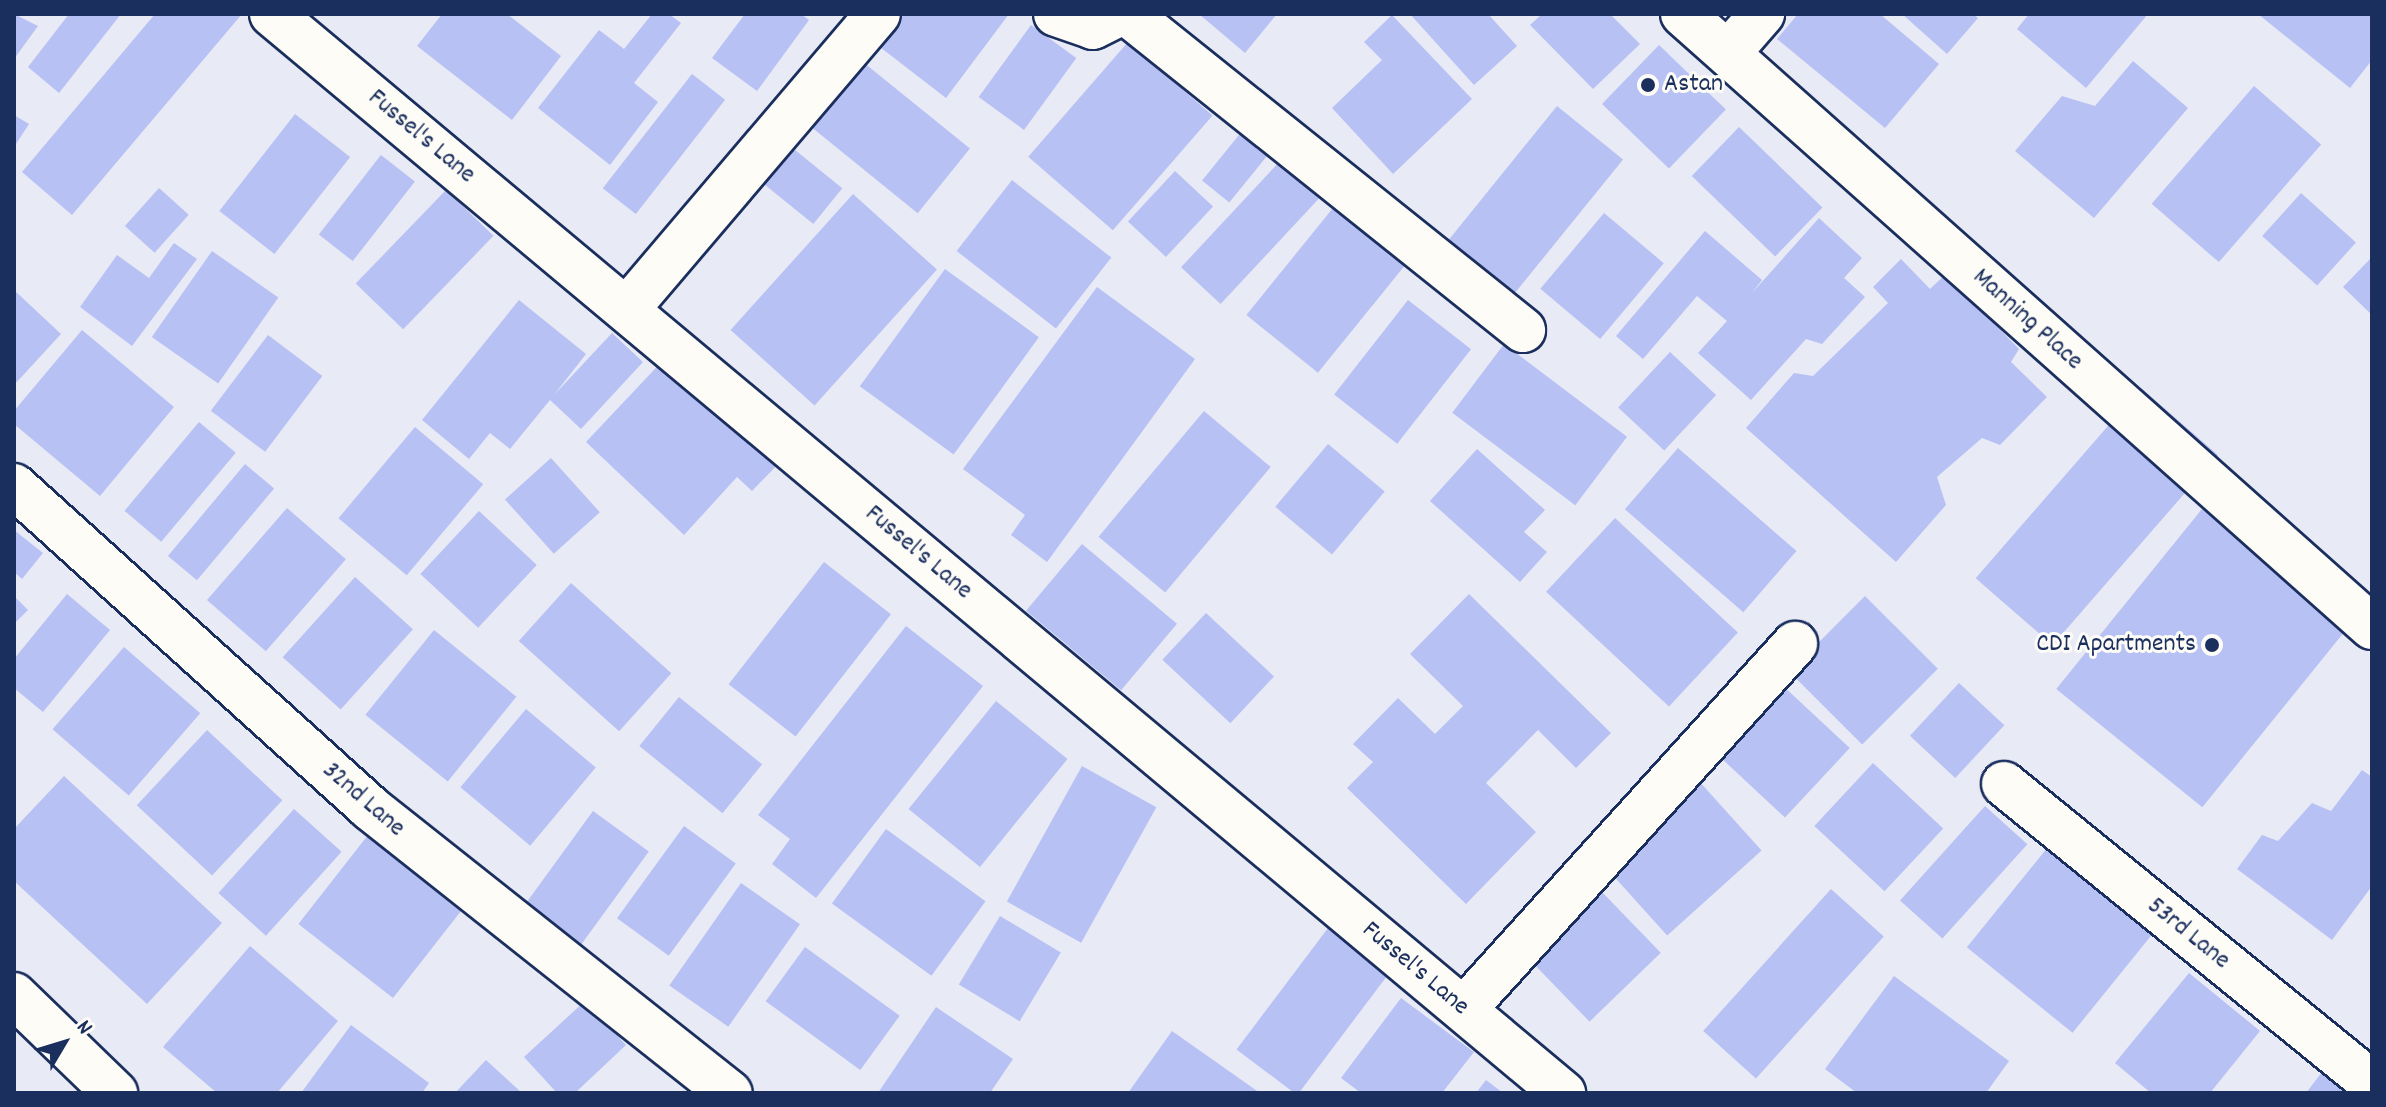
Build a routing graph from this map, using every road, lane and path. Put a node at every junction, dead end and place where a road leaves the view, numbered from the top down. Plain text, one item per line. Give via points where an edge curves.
1 (272, 14) edge
2 (878, 14) edge
3 (1056, 14) edge
4 (1118, 14) edge
5 (1128, 14) edge
6 (1683, 14) edge
7 (1762, 14) edge
8 (1728, 53) junction
9 (627, 309) junction
10 (1523, 330) dead end
11 (14, 486) edge
12 (2369, 617) edge
13 (1795, 644) dead end
14 (2004, 784) dead end
15 (14, 995) edge
16 (1464, 1009) junction
17 (2372, 1083) edge
18 (115, 1093) edge
19 (730, 1093) edge
20 (1563, 1093) edge

1 - 9 street, Fussel's Lane
2 - 9 street
3 - 4 street via 1093,27
5 - 10 street
6 - 8 street, Manning Place
7 - 8 street
8 - 12 street, Manning Place
9 - 16 street, Fussel's Lane
11 - 19 street, 32nd Lane via 370,808
13 - 16 street
14 - 17 street, 53rd Lane
15 - 18 street
16 - 20 street, Fussel's Lane

